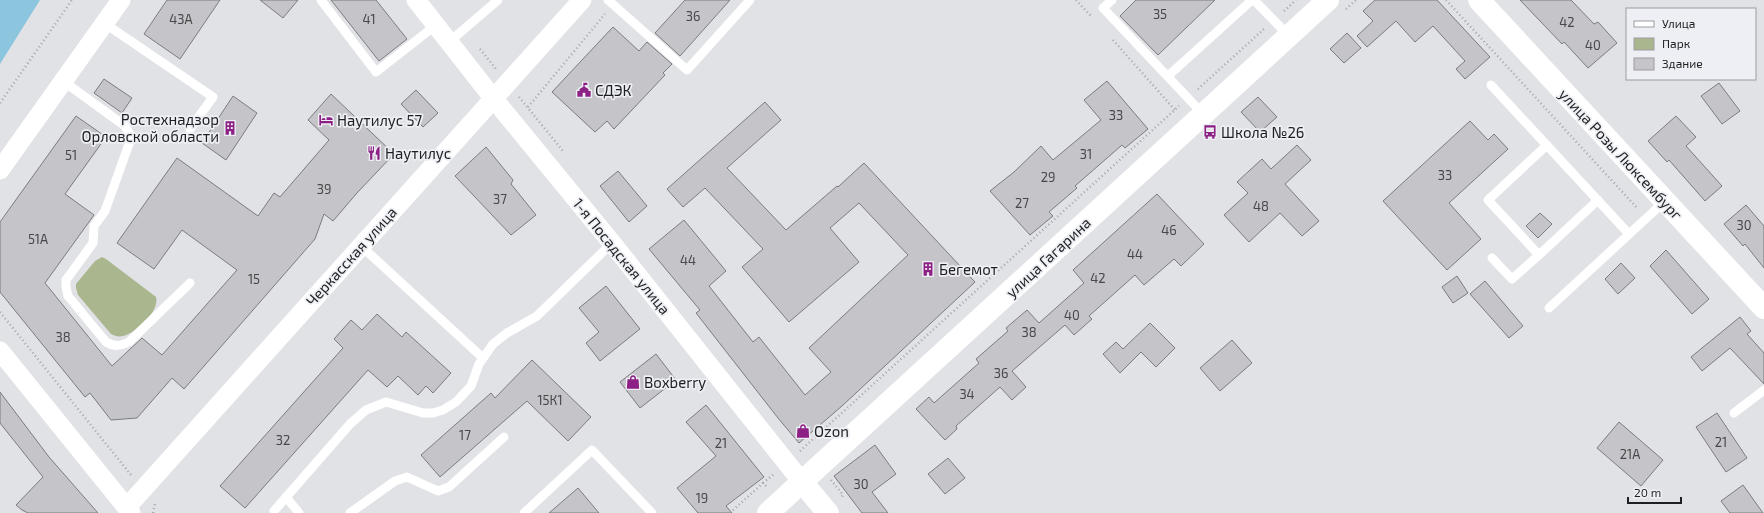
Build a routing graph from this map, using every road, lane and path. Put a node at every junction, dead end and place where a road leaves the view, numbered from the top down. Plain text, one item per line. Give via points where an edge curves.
1 (72, 0) edge
2 (120, 0) edge
3 (321, 0) edge
4 (416, 0) edge
5 (498, 0) edge
6 (582, 0) edge
7 (750, 0) edge
8 (1076, 0) edge
9 (1112, 0) edge
10 (1253, 0) edge
11 (1296, 0) edge
12 (1328, 0) edge
13 (1446, 0) edge
14 (1479, 0) edge
15 (611, 2) edge
16 (1092, 17) dead end
17 (1274, 20) junction
18 (104, 23) junction
19 (436, 25) junction
20 (1108, 35) dead end
21 (1289, 36) junction
22 (449, 42) junction
23 (1168, 76) junction
24 (63, 81) junction
25 (1491, 85) dead end
26 (493, 98) junction
27 (1188, 98) junction
28 (0, 104) edge
29 (1175, 110) junction
30 (1203, 114) junction
31 (514, 123) junction
32 (190, 129) dead end
33 (1547, 145) junction
34 (0, 170) edge
35 (1598, 200) junction
36 (1665, 201) junction
37 (1647, 218) junction
38 (1629, 234) junction
39 (612, 243) junction
40 (360, 245) junction
41 (1538, 255) junction
42 (1492, 258) dead end
43 (190, 283) dead end
44 (1549, 308) dead end
45 (1764, 308) edge
46 (0, 312) edge
47 (0, 351) edge
48 (483, 358) junction
49 (1764, 390) edge
50 (1734, 413) dead end
51 (504, 437) dead end
52 (787, 463) junction
53 (802, 482) junction
54 (763, 483) dead end
55 (142, 489) junction
56 (286, 497) junction
57 (126, 511) edge
58 (274, 511) dead end
59 (153, 513) edge
60 (299, 513) edge
61 (350, 513) edge
62 (524, 513) edge
63 (652, 513) edge
64 (768, 513) edge
65 (828, 513) edge

1 - 28 path
2 - 18 street
3 - 19 lane via 376,72
4 - 19 street, 1-я Посадская улица
5 - 22 lane
6 - 26 street, Черкасская улица
7 - 15 lane via 687,70
8 - 16 path
9 - 23 lane via 1103,8
10 - 17 lane
10 - 23 lane
11 - 17 path
12 - 21 street, улица Гагарина
13 - 37 path
14 - 36 street, улица Розы Люксембург
15 - 31 path
17 - 21 lane
17 - 27 path
18 - 24 street
18 - 32 lane via 213,97
19 - 22 street, 1-я Посадская улица
20 - 29 path
21 - 30 street, улица Гагарина
22 - 26 street, 1-я Посадская улица
23 - 27 lane
24 - 34 street
24 - 43 lane via 126,126 130,135 105,211 94,226 93,243 66,280 68,296 106,342 113,346 121,346 129,342
25 - 33 lane
26 - 31 street, 1-я Посадская улица
26 - 40 street, Черкасская улица
27 - 29 path
27 - 30 lane
29 - 52 path
30 - 53 street, улица Гагарина
31 - 39 street, 1-я Посадская улица
33 - 35 lane
33 - 41 lane via 1488,200
35 - 38 lane
35 - 41 lane
36 - 37 lane
36 - 45 street, улица Розы Люксембург
37 - 38 lane
38 - 44 lane
39 - 48 lane via 537,316 506,333 493,344
39 - 52 street, 1-я Посадская улица
40 - 48 lane
40 - 55 street, Черкасская улица
41 - 42 lane via 1512,279
46 - 55 path
47 - 57 street
48 - 56 lane via 471,386 456,402 443,410 423,413 386,402 366,410 350,424
49 - 50 lane
51 - 61 lane via 449,487 438,491 407,477 394,481
52 - 53 street, 1-я Посадская улица
52 - 54 path
53 - 64 street, улица Гагарина
53 - 65 street, 1-я Посадская улица
55 - 57 street, Черкасская улица
55 - 59 path via 155,503
56 - 58 lane
56 - 60 lane
62 - 63 lane via 592,450

